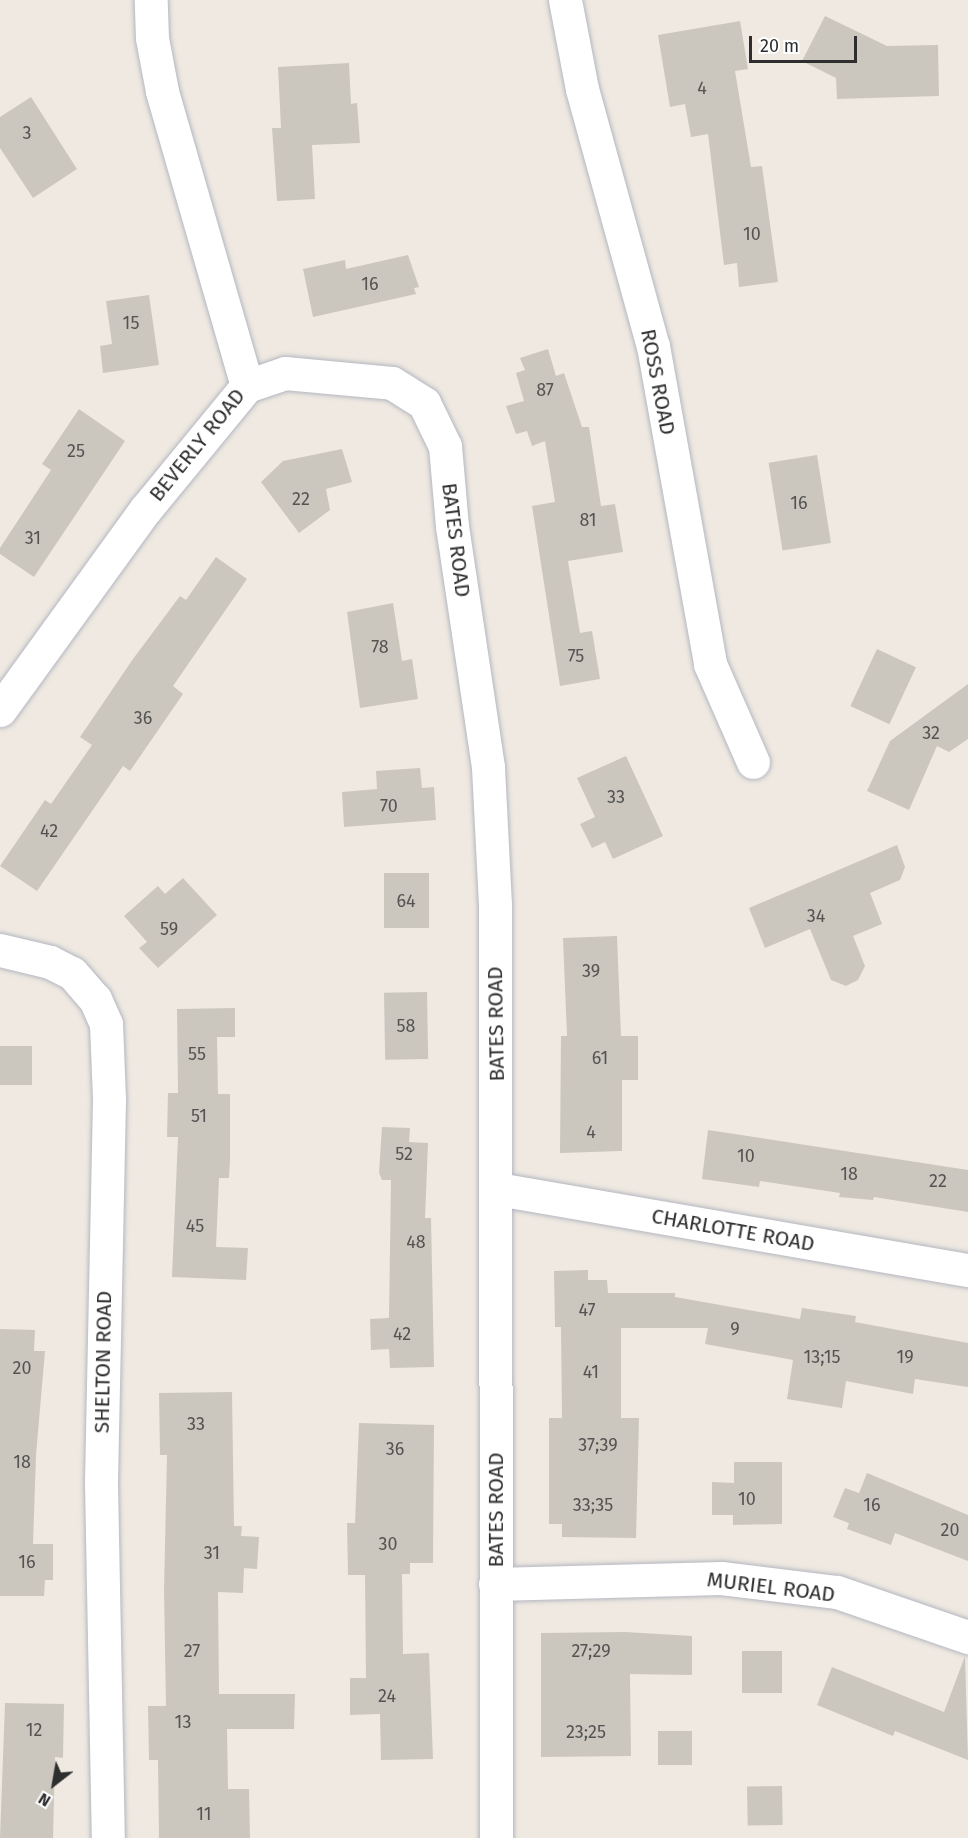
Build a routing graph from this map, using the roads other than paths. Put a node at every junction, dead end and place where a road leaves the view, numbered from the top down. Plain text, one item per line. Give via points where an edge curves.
1 (151, 0) edge
2 (565, 0) edge
3 (247, 386) junction
4 (0, 710) edge
5 (753, 762) dead end
6 (0, 950) edge
7 (498, 1189) junction
8 (968, 1270) edge
9 (495, 1584) junction
10 (968, 1637) edge
11 (108, 1838) edge
12 (496, 1838) edge

1 - 3 street, BEVERLY ROAD via 152,38 162,90
2 - 5 street, ROSS ROAD via 582,88 653,346 710,664
3 - 4 street, BEVERLY ROAD via 145,510
3 - 7 street, BATES ROAD via 285,373 393,383 424,403 445,446 452,526 488,767 495,904
6 - 11 street, SHELTON ROAD via 50,962 72,973 95,999 106,1024 109,1099 101,1483
7 - 8 street, CHARLOTTE ROAD
7 - 9 street, BATES ROAD
9 - 10 street, MURIEL ROAD via 721,1578 837,1592
9 - 12 street, BATES ROAD

